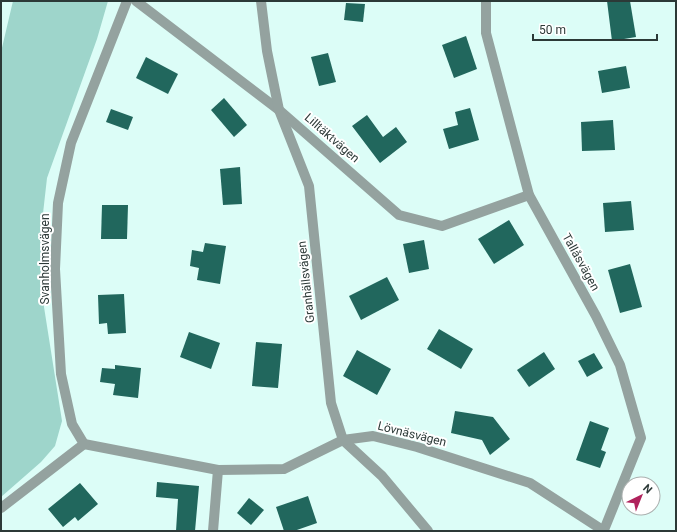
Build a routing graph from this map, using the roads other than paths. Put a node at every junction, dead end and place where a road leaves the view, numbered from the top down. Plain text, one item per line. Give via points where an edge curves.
1 (127, 1) edge
2 (136, 1) edge
3 (261, 1) edge
4 (486, 1) edge
5 (279, 110) junction
6 (529, 195) junction
7 (343, 440) junction
8 (84, 444) junction
9 (218, 470) junction
10 (1, 508) edge
11 (604, 530) edge
12 (213, 531) edge
13 (428, 531) edge

1 - 8 street, Svanholmsvägen via 71,143 58,203 55,269 61,374 72,424
2 - 5 street, Lilltäktvägen
3 - 5 street, Granhällsvägen via 267,51
4 - 6 street, Tallåsvägen via 486,33
5 - 6 street, Lilltäktvägen via 399,215 442,226
5 - 7 street, Granhällsvägen via 309,186 331,403
6 - 11 street, Tallåsvägen via 620,365 641,438
7 - 9 street, Lövnäsvägen via 284,469
7 - 11 street, Lövnäsvägen via 373,436 417,447 530,483
7 - 13 street, Granhällsvägen via 382,476
8 - 9 street, Lövnäsvägen
8 - 10 street
9 - 12 street

